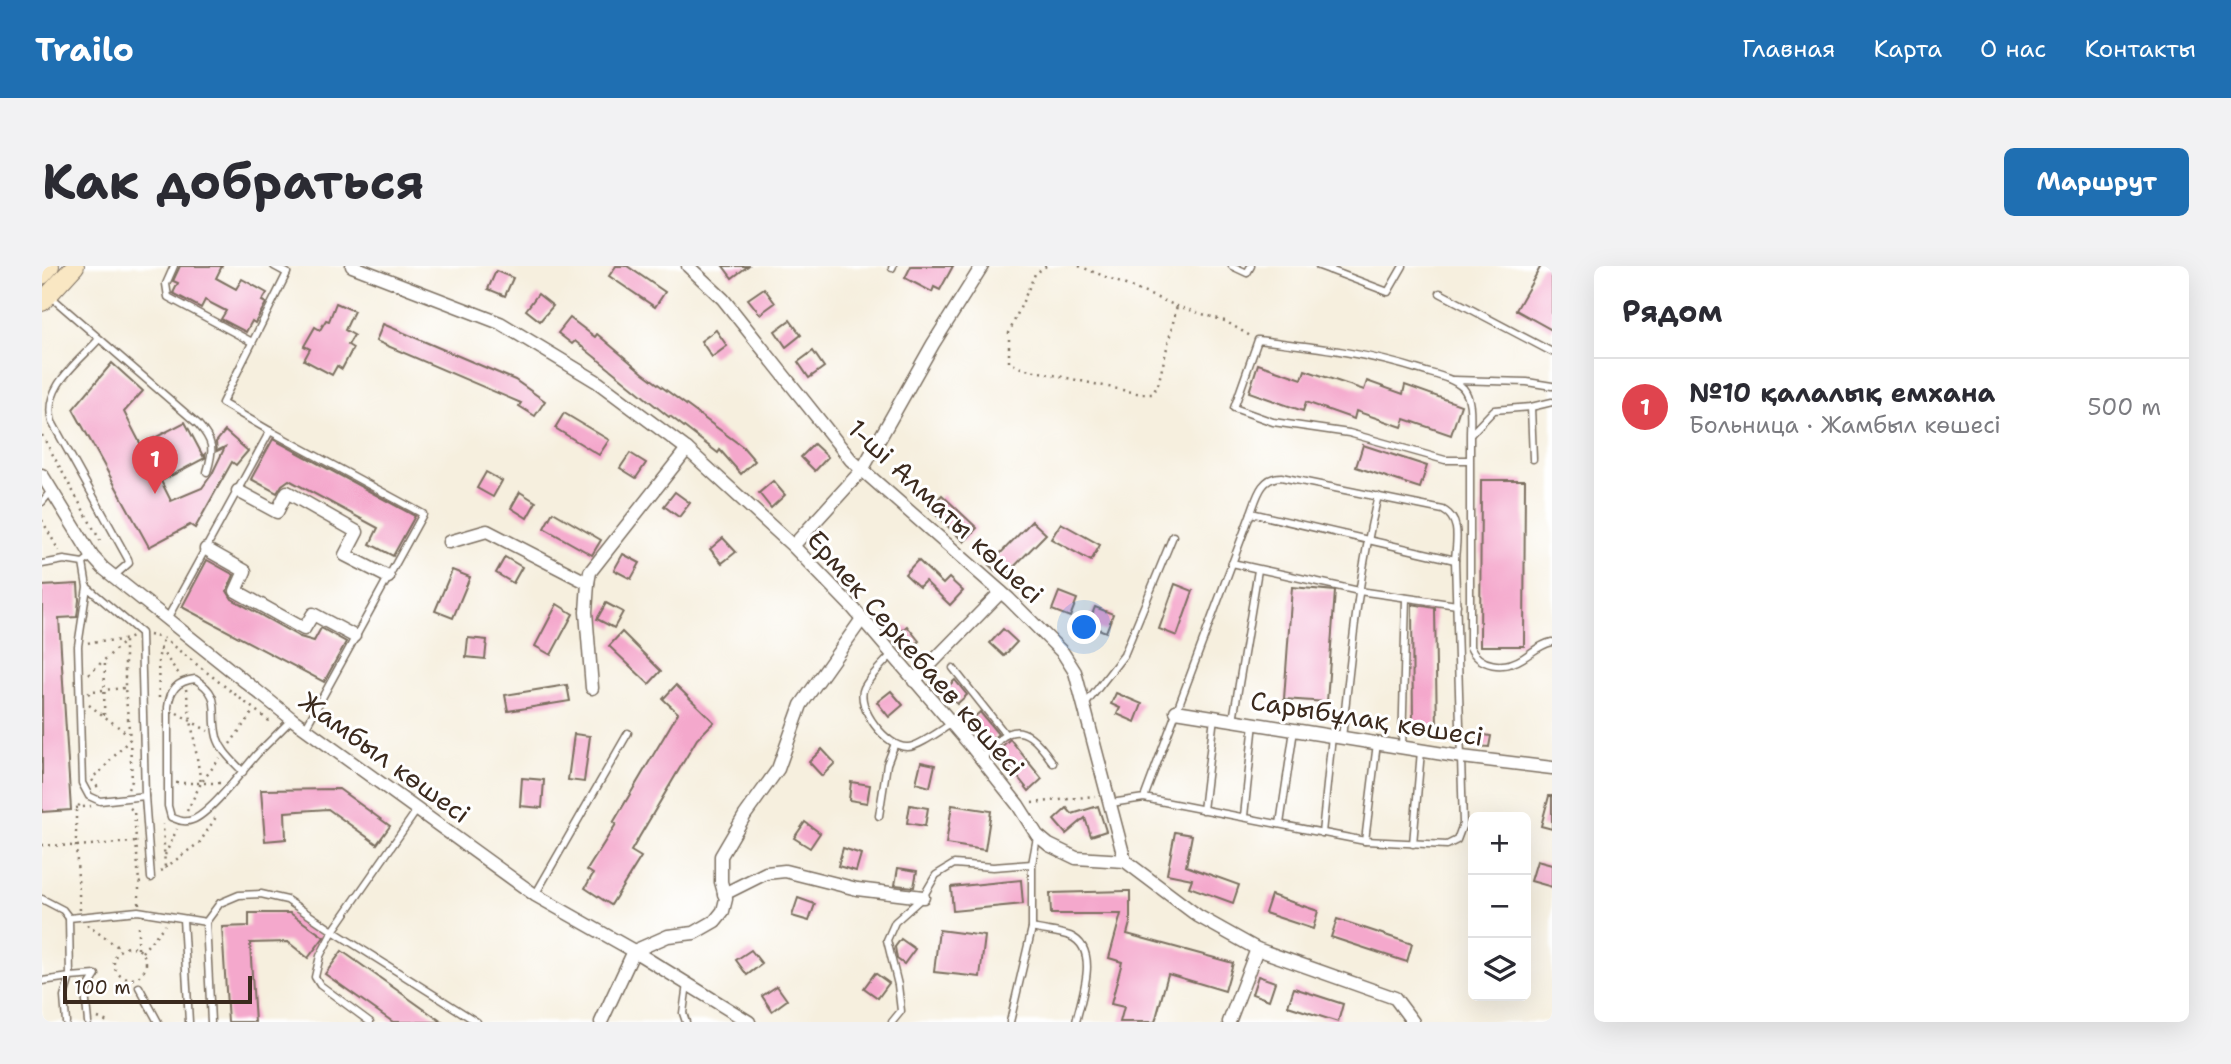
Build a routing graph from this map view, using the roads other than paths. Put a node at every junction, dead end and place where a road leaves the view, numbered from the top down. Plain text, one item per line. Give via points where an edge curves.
1 (50, 266) edge
2 (83, 266) edge
3 (174, 266) edge
4 (274, 266) edge
5 (352, 266) edge
6 (688, 266) edge
7 (982, 266) edge
8 (1232, 266) edge
9 (1251, 266) edge
10 (1319, 266) edge
11 (1403, 266) edge
12 (1331, 268) edge
13 (70, 271) edge
14 (42, 275) edge
15 (1440, 293) dead end
16 (45, 298) edge
17 (99, 339) junction
18 (251, 342) junction
19 (1552, 352) edge
20 (1452, 380) junction
21 (1552, 386) edge
22 (1552, 402) edge
23 (1531, 407) junction
24 (270, 431) junction
25 (1470, 435) junction
26 (687, 449) junction
27 (1533, 459) dead end
28 (1470, 460) junction
29 (863, 470) junction
30 (207, 472) dead end
31 (42, 475) edge
32 (52, 490) junction
33 (238, 491) junction
34 (1378, 496) junction
35 (42, 502) edge
36 (1251, 513) junction
37 (1173, 536) dead end
38 (1367, 541) junction
39 (449, 542) dead end
40 (793, 546) junction
41 (206, 549) junction
42 (87, 560) junction
43 (1455, 560) junction
44 (1232, 562) junction
45 (42, 564) edge
46 (1258, 570) junction
47 (113, 577) junction
48 (387, 577) junction
49 (588, 583) junction
50 (87, 587) junction
51 (1359, 591) junction
52 (1001, 592) junction
53 (1406, 598) junction
54 (1457, 605) junction
55 (167, 619) junction
56 (862, 619) junction
57 (354, 636) junction
58 (1552, 642) edge
59 (892, 654) junction
60 (953, 668) dead end
61 (915, 681) junction
62 (592, 688) dead end
63 (1085, 705) junction
64 (1176, 711) junction
65 (1214, 717) junction
66 (292, 719) junction
67 (1233, 720) junction
68 (1254, 723) junction
69 (952, 724) junction
70 (306, 727) junction
71 (1294, 730) junction
72 (628, 733) dead end
73 (1006, 735) junction
74 (1337, 737) junction
75 (1377, 743) junction
76 (894, 746) junction
77 (1402, 748) junction
78 (1421, 751) junction
79 (1462, 757) junction
80 (981, 759) junction
81 (1053, 763) dead end
82 (1552, 768) edge
83 (243, 772) junction
84 (145, 796) junction
85 (1144, 798) junction
86 (1109, 799) junction
87 (417, 810) junction
88 (1203, 810) junction
89 (879, 816) dead end
90 (1244, 816) junction
91 (1280, 824) junction
92 (1322, 833) junction
93 (1037, 835) junction
94 (1366, 841) junction
95 (1413, 844) junction
96 (1125, 861) junction
97 (1032, 864) junction
98 (151, 877) dead end
99 (724, 894) junction
100 (535, 895) junction
101 (923, 897) junction
102 (42, 899) edge
103 (69, 918) junction
104 (183, 919) junction
105 (206, 922) junction
106 (1032, 928) junction
107 (333, 931) junction
108 (1257, 949) junction
109 (634, 951) junction
110 (69, 977) junction
111 (42, 981) edge
112 (687, 984) junction
113 (139, 987) dead end
114 (66, 1022) edge
115 (88, 1022) edge
116 (158, 1022) edge
117 (189, 1022) edge
118 (211, 1022) edge
119 (370, 1022) edge
120 (477, 1022) edge
121 (601, 1022) edge
122 (686, 1022) edge
123 (749, 1022) edge
124 (892, 1022) edge
125 (1010, 1022) edge
126 (1076, 1022) edge
127 (1230, 1022) edge
128 (1413, 1022) edge

1 - 14 main road
2 - 13 main road
3 - 18 lane via 166,284 168,297
4 - 18 lane via 287,273
5 - 26 street, Ермек Серкебаев көшесі via 500,323 596,381
6 - 29 street, 1-ші Алматы көшесі via 723,299 850,460
7 - 29 street
8 - 9 lane via 1247,274
10 - 12 lane
11 - 12 lane via 1388,292
13 - 16 main road
15 - 19 lane
16 - 17 lane
17 - 30 lane via 209,436 213,453
17 - 47 lane via 52,390 48,411 128,559
18 - 24 lane via 222,403
20 - 21 lane
20 - 25 lane via 1464,389 1470,403
20 - 28 lane via 1365,354 1258,340 1234,408 1273,422 1349,433 1445,460
22 - 23 lane
23 - 25 lane via 1494,410
23 - 27 lane
24 - 33 lane
24 - 48 lane via 423,513
25 - 28 lane
26 - 40 street, Ермек Серкебаев көшесі
26 - 49 street via 590,572
28 - 58 lane via 1470,647 1482,662 1496,666 1523,659 1532,649
29 - 40 street
29 - 52 street, 1-ші Алматы көшесі
31 - 32 street, Жамбыл көшесі
32 - 35 lane
32 - 42 street, Жамбыл көшесі
33 - 41 lane
33 - 48 street via 277,512 287,492 357,532 345,555
34 - 36 lane via 1273,477 1266,481
34 - 38 lane
34 - 43 lane via 1450,514 1457,527
36 - 38 lane
36 - 44 lane
37 - 63 lane via 1125,656
38 - 43 lane
38 - 51 lane
39 - 49 street via 486,531
40 - 56 street, Ермек Серкебаев көшесі
41 - 55 lane
41 - 57 street via 245,571 236,592 304,629 313,614
42 - 45 lane
42 - 47 street, Жамбыл көшесі
42 - 50 lane
43 - 54 lane
44 - 46 lane
44 - 64 lane
46 - 51 lane
46 - 67 lane
47 - 55 street, Жамбыл көшесі
48 - 57 lane
49 - 62 street
50 - 84 lane via 141,633
50 - 84 lane via 78,646 82,783 89,796 100,801
51 - 53 lane
51 - 74 lane
52 - 61 street
52 - 63 street, 1-ші Алматы көшесі via 1063,653 1075,672
53 - 54 lane
53 - 77 lane
54 - 79 lane
55 - 66 street, Жамбыл көшесі
56 - 59 street, Ермек Серкебаев көшесі
56 - 99 street via 800,705 778,769 721,856
57 - 70 lane
59 - 61 street, Ермек Серкебаев көшесі
59 - 76 lane via 863,689 862,700 881,736
60 - 73 lane
61 - 69 street, Ермек Серкебаев көшесі
63 - 86 street, 1-ші Алматы көшесі
64 - 65 street, Сарыбұлақ көшесі
64 - 85 lane
65 - 67 street, Сарыбұлақ көшесі
65 - 88 lane
66 - 70 street, Жамбыл көшесі
66 - 83 lane
67 - 68 street, Сарыбұлақ көшесі
68 - 71 street, Сарыбұлақ көшесі
68 - 90 lane
69 - 76 lane via 909,748
69 - 80 street, Ермек Серкебаев көшесі
70 - 87 street, Жамбыл көшесі
71 - 74 street, Сарыбұлақ көшесі
71 - 91 lane
72 - 100 lane
73 - 80 lane
73 - 81 lane via 1021,733 1035,738
74 - 75 street, Сарыбұлақ көшесі
74 - 92 lane
75 - 77 street, Сарыбұлақ көшесі
75 - 94 lane
76 - 89 lane
77 - 78 street, Сарыбұлақ көшесі
78 - 79 street, Сарыбұлақ көшесі
78 - 95 lane
79 - 82 street, Сарыбұлақ көшесі
79 - 95 lane via 1461,835 1447,845
80 - 93 street, Ермек Серкебаев көшесі
83 - 83 lane via 193,820 171,817 168,707 175,686 195,679 212,694 217,736 224,752
84 - 98 lane
85 - 86 lane
85 - 88 lane
86 - 96 street, 1-ші Алматы көшесі
87 - 100 street, Жамбыл көшесі
87 - 107 lane
88 - 90 lane
90 - 91 lane
91 - 92 lane
92 - 94 lane
93 - 96 street, Ермек Серкебаев көшесі via 1076,858
93 - 97 lane
94 - 95 lane
96 - 108 street via 1198,916
97 - 101 lane via 954,864 936,874
97 - 106 lane
99 - 101 street via 766,873 785,871 857,890
99 - 109 street via 723,911 715,921 694,933 668,936
100 - 109 street, Жамбыл көшесі
101 - 124 lane via 895,922 887,940 901,1010
102 - 103 lane
103 - 104 lane via 138,911
103 - 110 lane
104 - 105 lane
104 - 117 lane
105 - 107 lane via 220,903 239,895 261,894 287,900
105 - 118 lane
106 - 125 lane
106 - 126 lane via 1072,937 1083,947 1089,963
107 - 119 lane via 315,977
107 - 120 lane
108 - 127 street
108 - 128 street via 1395,998
109 - 112 street, Жамбыл көшесі
109 - 121 street
110 - 111 lane
110 - 114 lane via 64,997
110 - 115 lane via 96,975 85,992
112 - 122 lane
112 - 123 street, Жамбыл көшесі
113 - 116 lane

